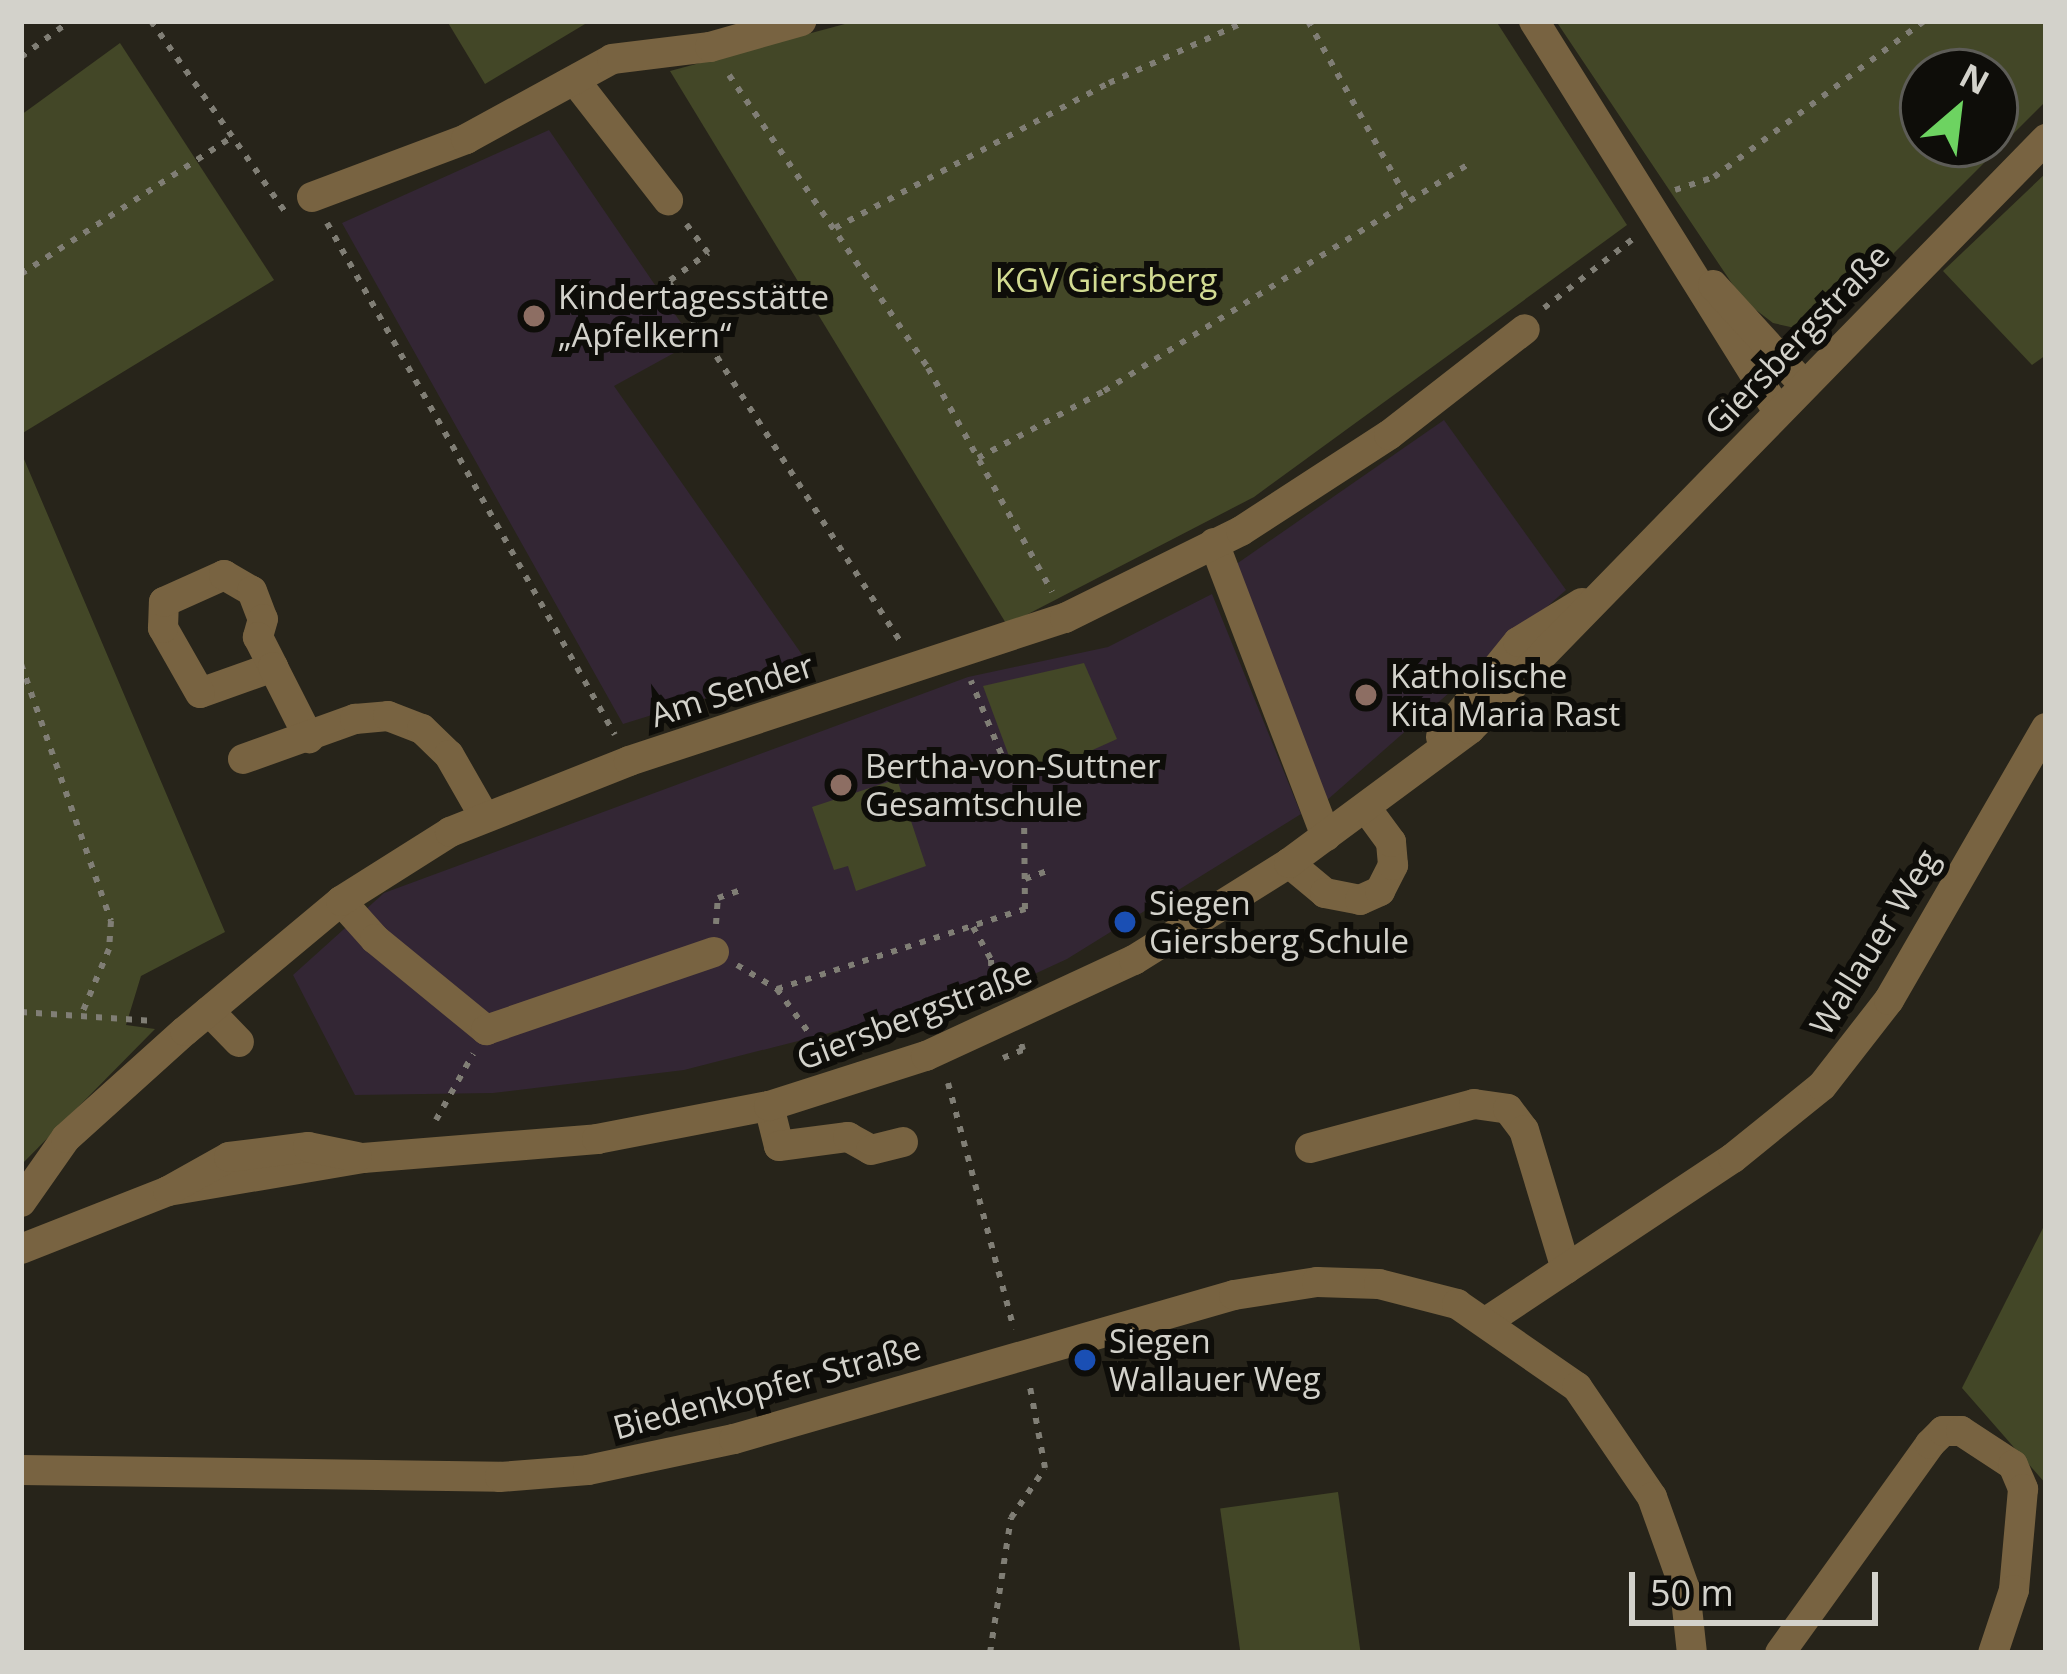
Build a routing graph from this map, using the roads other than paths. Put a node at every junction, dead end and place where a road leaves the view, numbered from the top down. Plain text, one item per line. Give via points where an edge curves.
1 (800, 21) edge
2 (1534, 21) edge
3 (576, 82) junction
4 (2046, 139) edge
5 (312, 197) road end
6 (668, 200) dead end
7 (1656, 213) junction
8 (1525, 329) road end
9 (1804, 385) junction
10 (1778, 412) junction
11 (1214, 543) junction
12 (273, 668) dead end
13 (2046, 728) edge
14 (309, 738) junction
15 (243, 759) dead end
16 (1366, 808) junction
17 (484, 816) junction
18 (1327, 836) junction
19 (1289, 862) junction
20 (341, 901) junction
21 (714, 952) dead end
22 (209, 1011) junction
23 (239, 1042) dead end
24 (769, 1106) junction
25 (903, 1142) dead end
26 (1310, 1148) dead end
27 (21, 1202) edge
28 (21, 1250) edge
29 (1566, 1269) junction
30 (1497, 1329) junction
31 (21, 1470) edge
32 (1692, 1653) edge
33 (1780, 1653) edge
34 (1993, 1653) edge

1 - 3 street via 710,47 612,59
2 - 7 street
3 - 5 street via 466,139
3 - 6 street
4 - 9 street, Giersbergstraße
7 - 9 street
7 - 10 street
8 - 11 street, Am Sender via 1389,435
9 - 10 street, Giersbergstraße
10 - 16 street, Giersbergstraße via 1603,591 1519,642 1424,762
11 - 17 street, Am Sender via 1066,618
11 - 18 street
12 - 14 street
13 - 29 street, Wallauer Weg via 1888,1000 1822,1086 1733,1158
14 - 15 street
14 - 17 street via 388,716 422,729 449,755
16 - 18 street, Giersbergstraße
16 - 19 street via 1391,842 1393,865 1380,891 1360,900 1325,893
17 - 20 street, Am Sender
18 - 19 street, Giersbergstraße
19 - 24 street, Giersbergstraße via 1134,961 1012,1021
20 - 21 street via 486,1030
20 - 22 street, Am Sender
22 - 23 street
22 - 27 street, Am Sender via 66,1138
24 - 25 street via 779,1146 848,1137 871,1150
24 - 28 street, Giersbergstraße via 597,1139 363,1158 308,1147 264,1150 229,1157 168,1191
26 - 29 street via 1474,1104 1508,1109 1524,1130
29 - 30 street, Wallauer Weg
30 - 31 street, Biedenkopfer Straße via 1457,1304 1379,1284 1317,1282 1234,1294 755,1433 588,1470 500,1477
30 - 32 street, Biedenkopfer Straße via 1576,1387 1635,1467 1685,1589
33 - 34 street via 1930,1444 1943,1431 1961,1431 2013,1465 2023,1489 2014,1590

